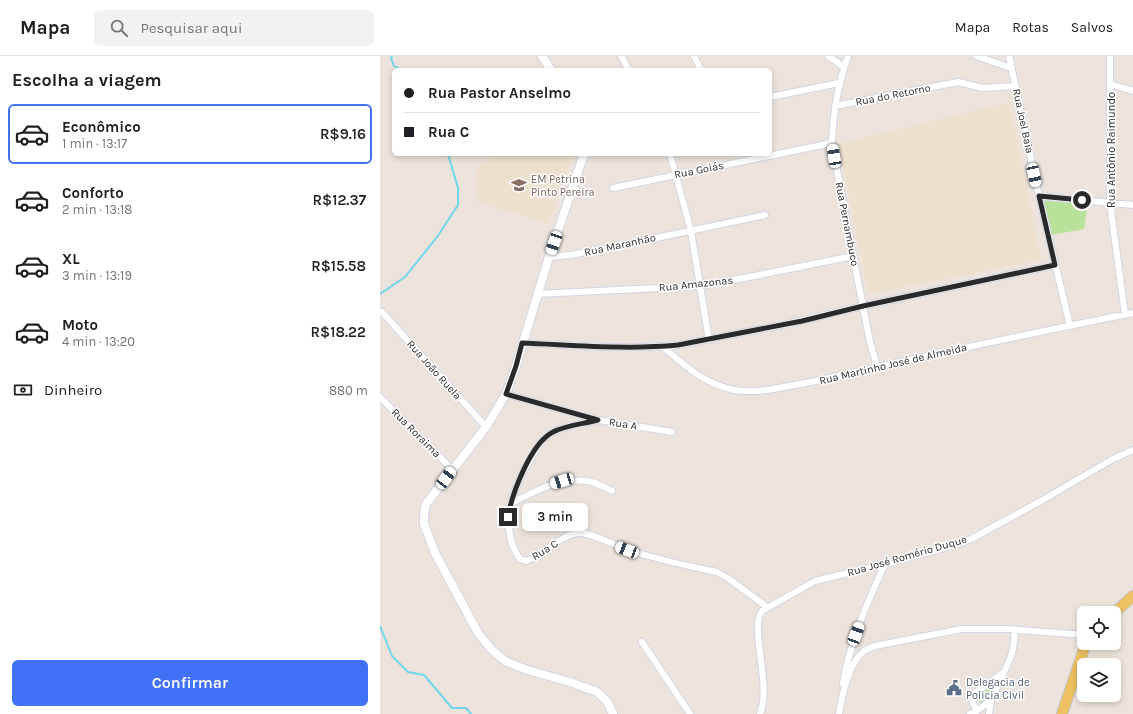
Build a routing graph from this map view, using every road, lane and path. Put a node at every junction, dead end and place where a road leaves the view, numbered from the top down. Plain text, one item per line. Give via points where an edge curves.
1 (542, 56) edge
2 (621, 56) edge
3 (694, 56) edge
4 (828, 56) edge
5 (848, 56) edge
6 (976, 56) edge
7 (1009, 56) edge
8 (1110, 56) edge
9 (844, 67) junction
10 (550, 68) edge
11 (628, 68) edge
12 (700, 68) edge
13 (1012, 68) junction
14 (839, 83) junction
15 (1110, 84) junction
16 (1015, 86) junction
17 (1133, 91) edge
18 (772, 97) edge
19 (835, 106) junction
20 (832, 143) junction
21 (772, 155) edge
22 (583, 156) edge
23 (670, 156) edge
24 (768, 156) edge
25 (675, 175) junction
26 (613, 188) dead end
27 (1039, 196) junction
28 (1110, 203) junction
29 (1133, 205) edge
30 (765, 215) dead end
31 (691, 231) junction
32 (852, 256) junction
33 (549, 257) junction
34 (1055, 265) junction
35 (699, 286) junction
36 (537, 294) junction
37 (863, 306) junction
38 (382, 312) dead end
39 (1133, 313) edge
40 (1125, 315) junction
41 (1070, 326) junction
42 (709, 340) junction
43 (522, 343) junction
44 (663, 347) junction
45 (877, 367) junction
46 (506, 394) junction
47 (380, 397) edge
48 (598, 420) junction
49 (486, 427) junction
50 (672, 432) dead end
51 (1133, 450) edge
52 (452, 469) junction
53 (612, 491) dead end
54 (510, 504) junction
55 (885, 564) junction
56 (1131, 600) edge
57 (767, 607) junction
58 (1121, 608) edge
59 (1015, 631) junction
60 (1077, 635) edge
61 (642, 642) dead end
62 (1084, 650) edge
63 (1004, 673) junction
64 (841, 698) junction
65 (991, 700) junction
66 (978, 711) junction
67 (613, 714) edge
68 (690, 714) edge
69 (760, 714) edge
70 (839, 714) edge
71 (970, 714) edge
72 (988, 714) edge
73 (1062, 714) edge

1 - 10 street
2 - 11 street
3 - 12 street
4 - 9 street
5 - 9 street, Rua Pernambuco
6 - 13 street
7 - 13 street, Rua Joel Baia
8 - 15 street, Rua Antônio Raimundo
9 - 14 street, Rua Pernambuco
13 - 16 street, Rua Joel Baia
14 - 18 street
14 - 19 street, Rua Pernambuco
15 - 17 street
15 - 28 street, Rua Antônio Raimundo
16 - 19 street, Rua do Retorno via 983,88 960,82
16 - 27 street, Rua Joel Baia
19 - 20 street, Rua Pernambuco
20 - 21 street, Rua Goiás
20 - 32 street, Rua Pernambuco
22 - 33 street
23 - 25 street
24 - 25 street, Rua Goiás
25 - 26 street, Rua Goiás
25 - 31 street
27 - 28 street
27 - 34 street, Rua Joel Baia
28 - 29 street
28 - 40 street, Rua Antônio Raimundo
30 - 31 street, Rua Maranhão
31 - 33 street, Rua Maranhão via 570,256
31 - 35 street
32 - 35 street, Rua Amazonas
32 - 37 street, Rua Pernambuco
33 - 36 street
34 - 37 street
34 - 41 street, Rua Joel Baia
35 - 36 street, Rua Amazonas
35 - 42 street
36 - 43 street
37 - 42 street via 818,318
37 - 45 street, Rua Pernambuco
38 - 49 street, Rua João Ruela
39 - 40 street, Rua Martinho José de Almeida
40 - 41 street, Rua Martinho José de Almeida
41 - 45 street, Rua Martinho José de Almeida
42 - 44 street
43 - 44 street
43 - 46 street
44 - 45 street, Rua Martinho José de Almeida via 701,378 716,385 750,392 819,381
46 - 48 street, Rua A
46 - 49 street
47 - 52 street, Rua Roraima
48 - 50 street, Rua A
48 - 54 street, Rua C via 561,429 546,436 526,465
49 - 52 street
51 - 55 street, Rua José Romério Duque via 972,539
52 - 67 street via 426,504 424,524 435,553 478,632 491,649 505,661 598,692 608,701
53 - 54 street via 593,482 562,481
54 - 57 street, Rua C via 509,529 513,547 520,559 533,559 558,541 581,533 627,550 717,572
55 - 57 street, Rua José Romério Duque via 815,582
55 - 64 street via 851,648
56 - 58 main road
57 - 69 street via 758,618 764,680
59 - 60 street
59 - 63 street via 1013,649
59 - 64 street via 962,629 880,644 860,655 853,665
61 - 68 street
62 - 73 main road
63 - 65 street
63 - 66 street via 970,697
64 - 70 street
65 - 66 street
65 - 72 street
66 - 71 street

